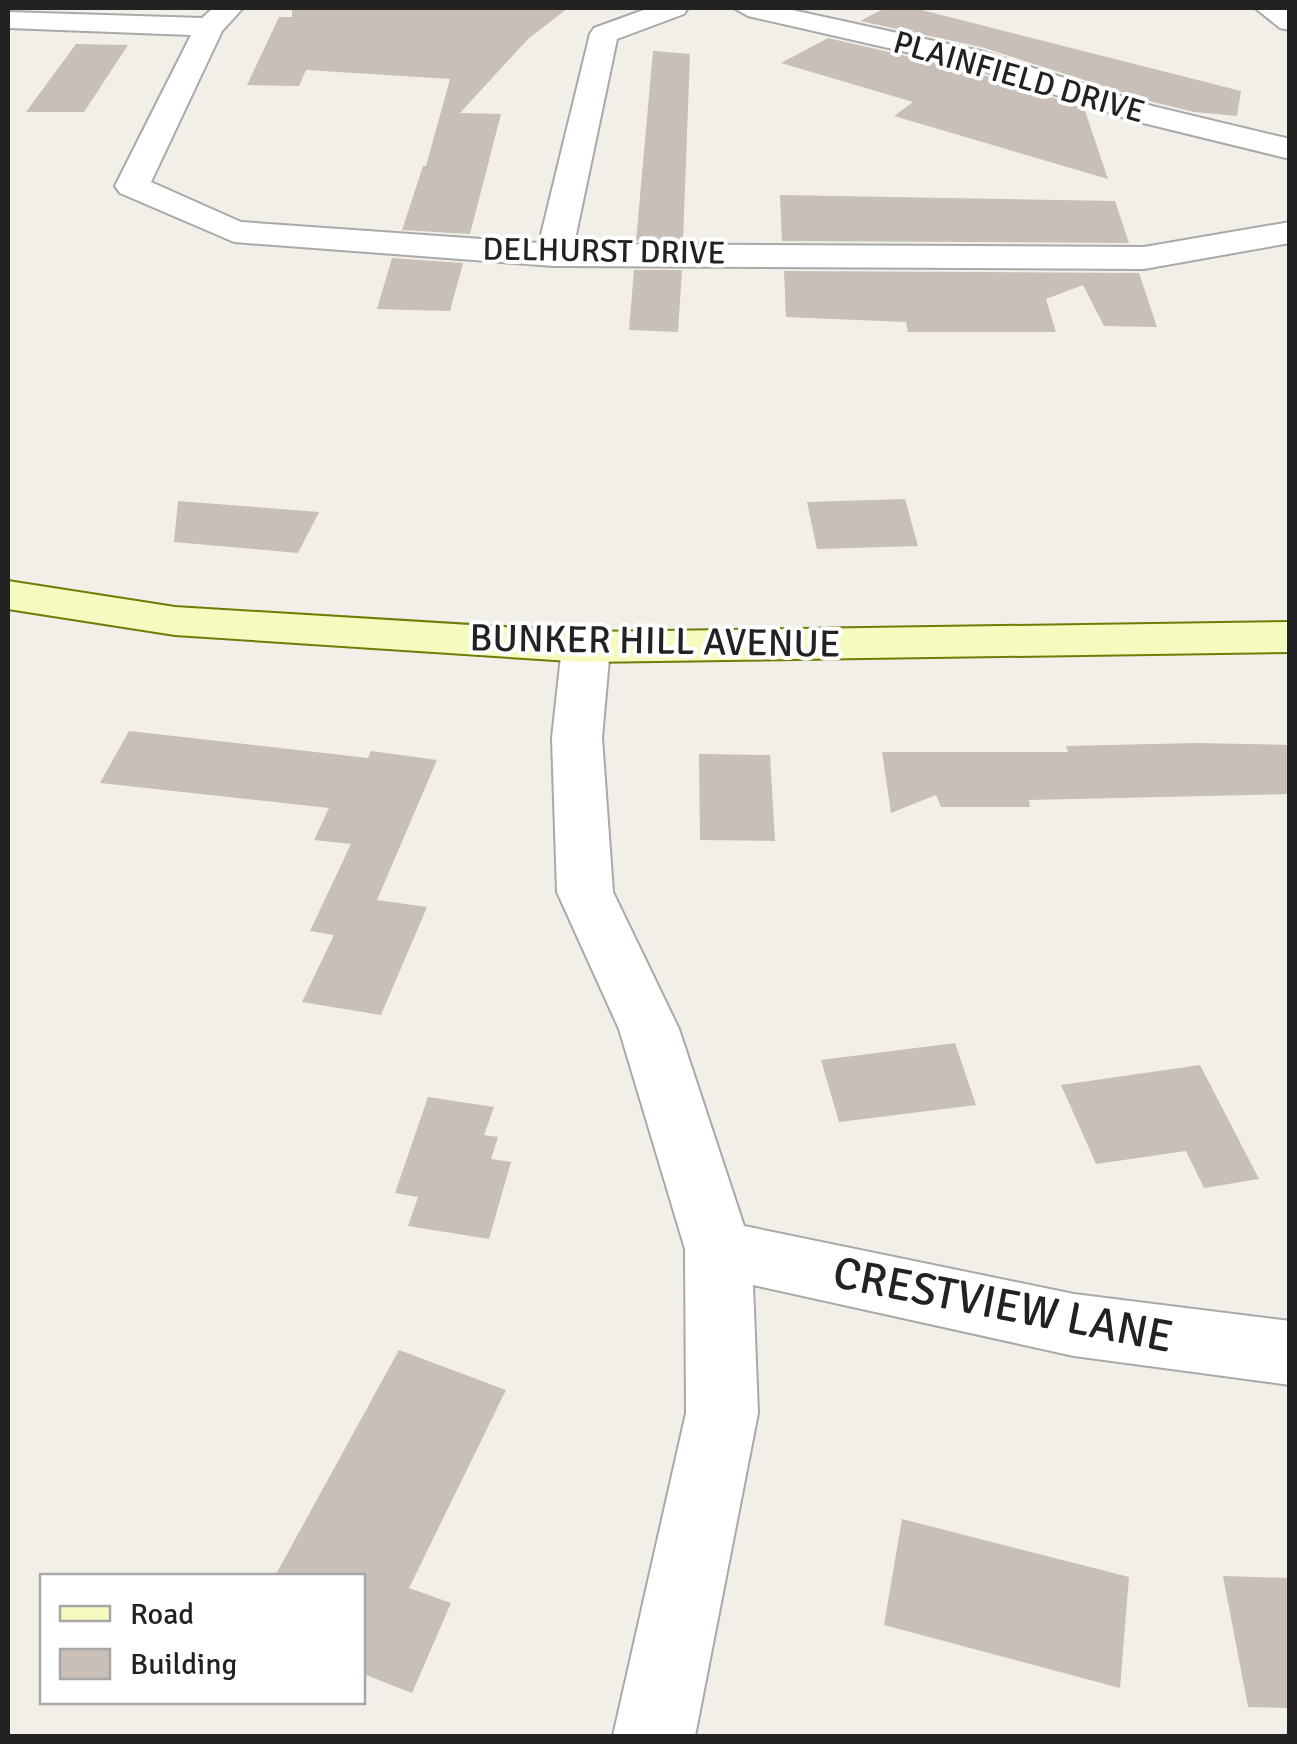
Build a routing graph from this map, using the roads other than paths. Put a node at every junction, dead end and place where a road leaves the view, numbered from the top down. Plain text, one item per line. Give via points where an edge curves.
1 (674, 8) edge
2 (748, 8) edge
3 (1268, 8) edge
4 (219, 17) edge
5 (8, 20) edge
6 (1290, 22) edge
7 (1290, 149) edge
8 (1290, 232) edge
9 (554, 256) junction
10 (15, 597) edge
11 (1290, 636) edge
12 (586, 647) junction
13 (718, 1249) junction
14 (1290, 1353) edge
15 (654, 1736) edge

1 - 9 street via 604,34
2 - 7 street, PLAINFIELD DRIVE via 980,60 1142,113
3 - 6 street
4 - 5 street
4 - 9 street, DELHURST DRIVE via 132,186 234,232
8 - 9 street, DELHURST DRIVE via 1144,258
10 - 12 main road, BUNKER HILL AVENUE via 176,622
11 - 12 main road, BUNKER HILL AVENUE
12 - 13 street via 576,738 585,892 649,1028
13 - 14 street, CRESTVIEW LANE via 1074,1326
13 - 15 street via 722,1413

